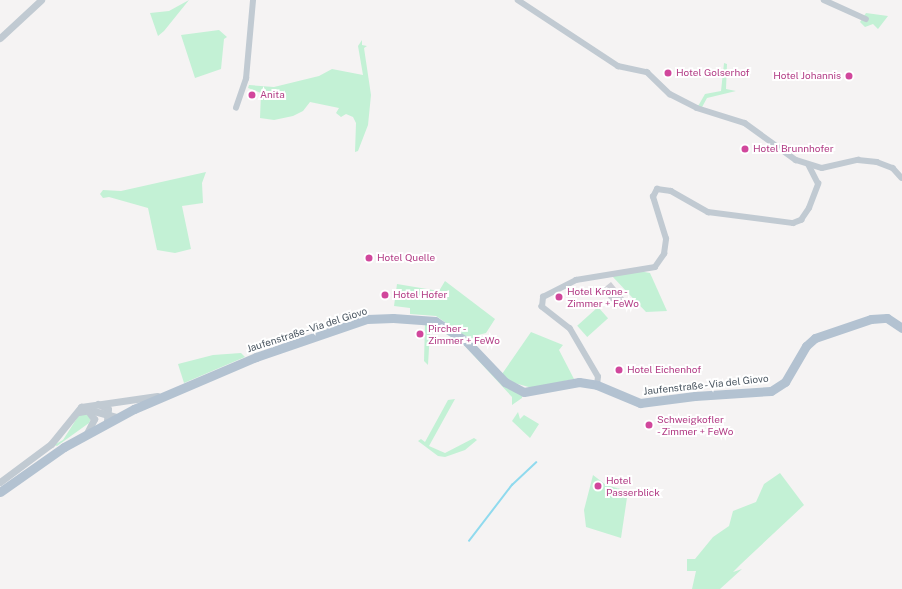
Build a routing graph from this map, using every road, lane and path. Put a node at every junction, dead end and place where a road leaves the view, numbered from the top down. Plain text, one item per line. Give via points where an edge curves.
1 (41, 0) edge
2 (252, 0) edge
3 (518, 0) edge
4 (824, 0) edge
5 (866, 19) dead end
6 (0, 38) edge
7 (236, 108) dead end
8 (809, 166) junction
9 (902, 178) edge
10 (902, 328) edge
11 (597, 385) junction
12 (182, 388) junction
13 (94, 403) junction
14 (86, 410) junction
15 (74, 415) junction
16 (110, 420) junction
17 (87, 433) junction
18 (0, 482) edge
19 (0, 492) edge

1 - 6 street
2 - 7 street via 246,79
3 - 8 street via 618,66 647,72 670,94 697,108 745,123
4 - 5 street
8 - 9 street via 822,168 858,160 877,162 893,168
8 - 11 street via 818,184 806,214 801,220 793,223 708,212 671,190 657,189 653,197 666,239 664,254 655,267 576,280 543,297 542,307 570,329 598,377
10 - 11 main road, Jaufenstraße - Via del Giovo via 887,318 871,319 815,338 806,346 785,382 771,391 640,403
11 - 12 main road, Jaufenstraße - Via del Giovo via 574,383 524,392 505,382 475,349 449,328 427,319 393,318 367,320 328,332 256,357
12 - 13 street via 136,400
12 - 16 main road, Jaufenstraße - Via del Giovo
13 - 15 street via 78,409
13 - 16 street via 107,408
14 - 15 street
14 - 16 street
14 - 17 street via 94,419
15 - 18 street via 51,444
16 - 17 main road, Jaufenstraße - Via del Giovo
17 - 19 main road, Jaufenstraße - Via del Giovo

